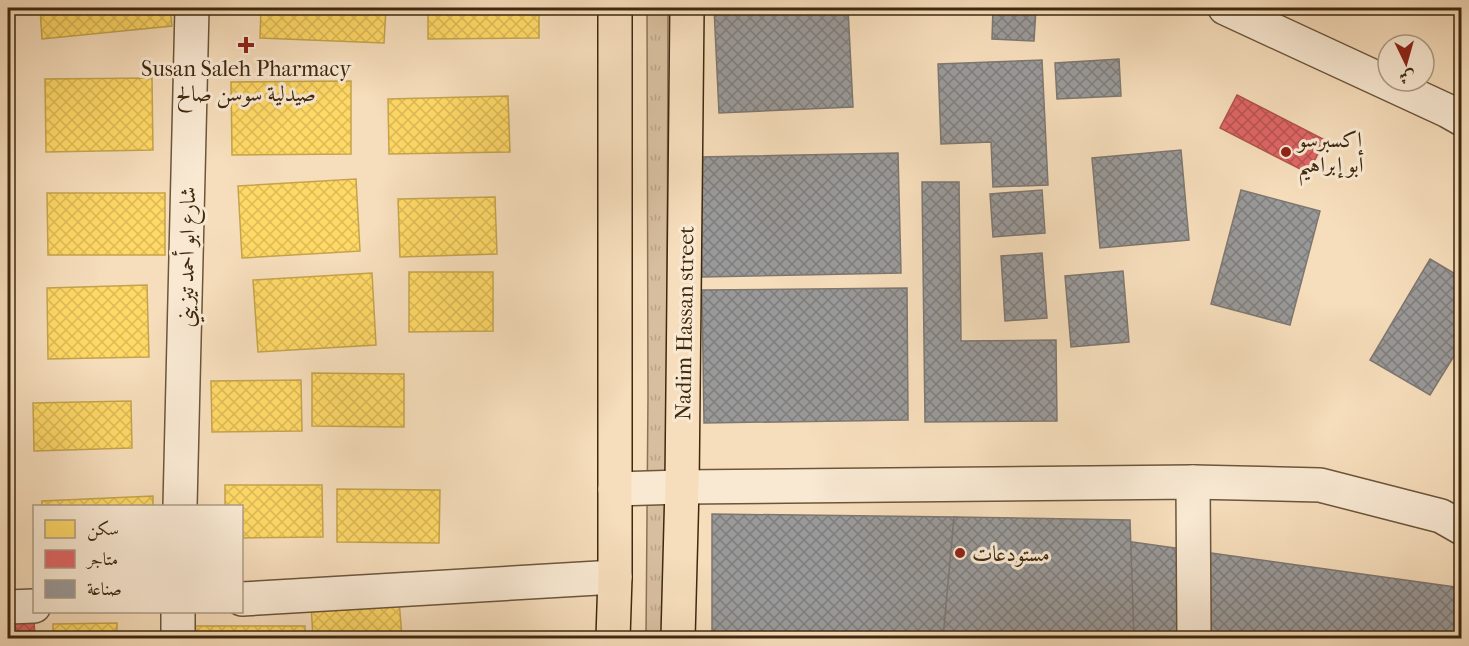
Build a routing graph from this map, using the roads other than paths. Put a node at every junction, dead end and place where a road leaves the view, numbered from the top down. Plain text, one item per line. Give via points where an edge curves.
1 (192, 8) edge
2 (615, 8) edge
3 (687, 8) edge
4 (1225, 8) edge
5 (1461, 119) edge
6 (1193, 482) junction
7 (682, 487) junction
8 (615, 489) junction
9 (180, 505) edge
10 (1461, 528) edge
11 (615, 577) junction
12 (243, 599) edge
13 (33, 606) edge
14 (8, 607) edge
15 (178, 613) edge
16 (178, 639) edge
17 (613, 639) edge
18 (678, 639) edge
19 (1194, 639) edge

1 - 9 street, شارع ابو أحمد تيزيني
2 - 8 main road
3 - 7 main road, Nadim Hassan street
4 - 5 street
6 - 7 street
6 - 10 street via 1320,485 1441,516
6 - 19 street
7 - 8 street
7 - 18 main road, Nadim Hassan street
8 - 11 main road
11 - 12 street
11 - 17 main road
13 - 14 street
15 - 16 street

